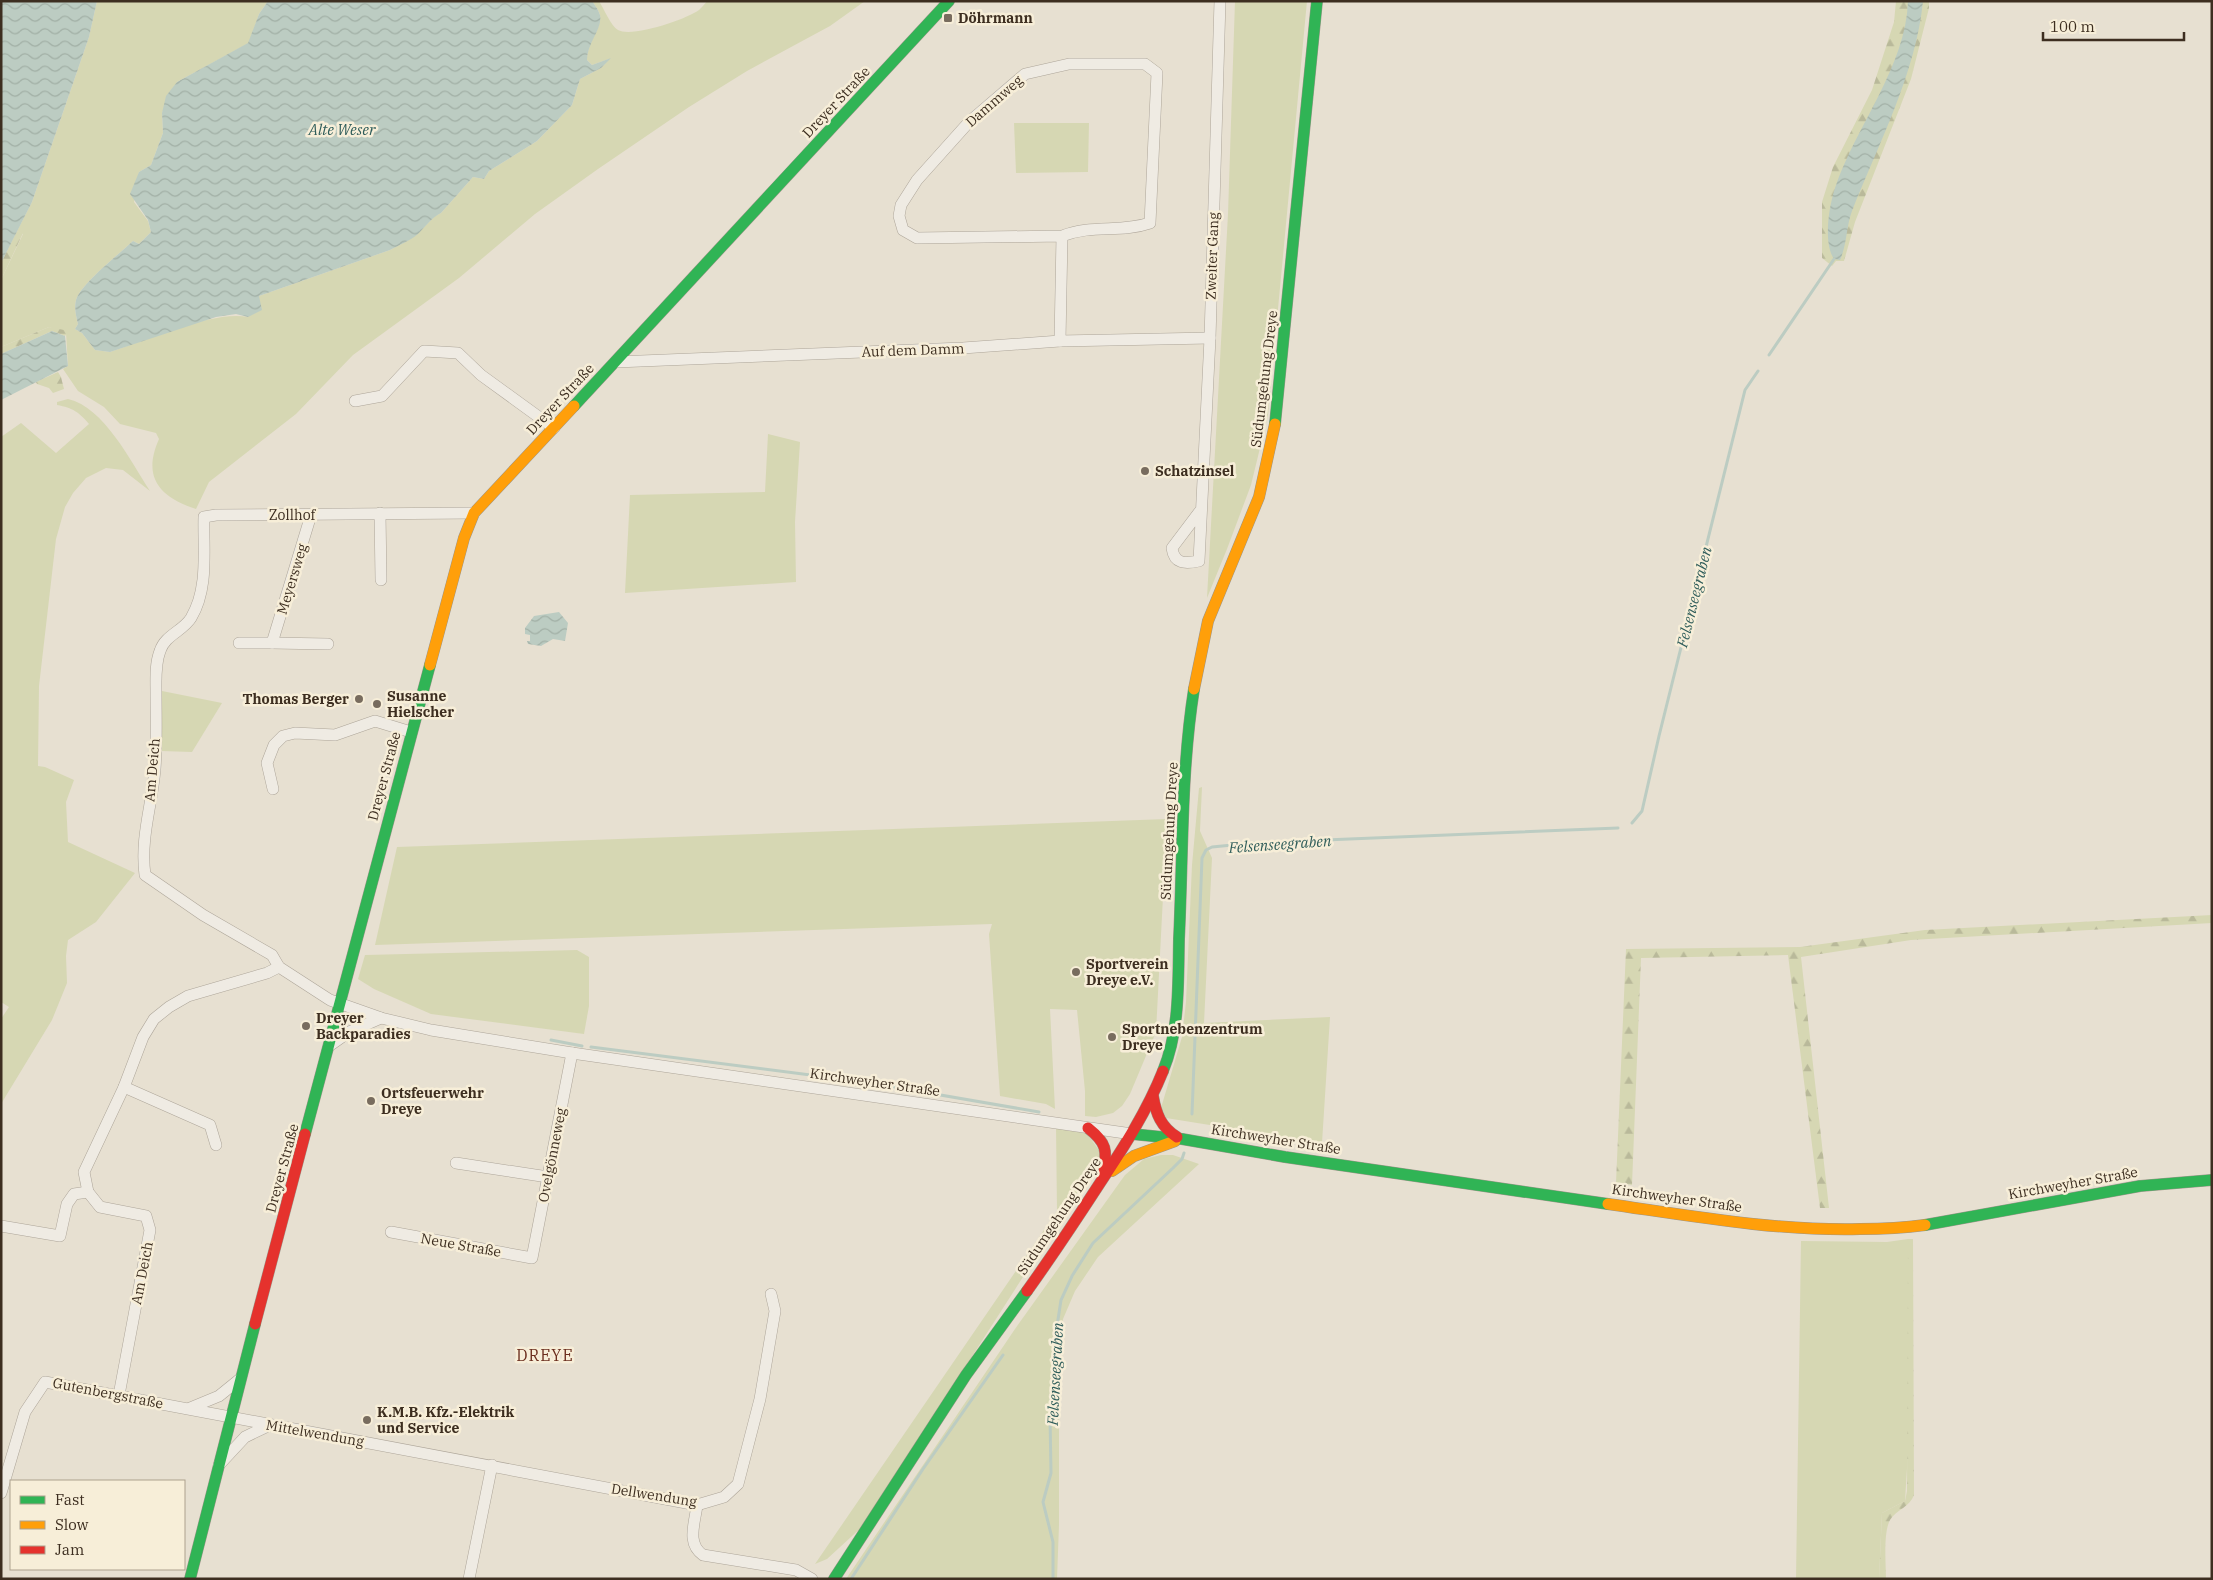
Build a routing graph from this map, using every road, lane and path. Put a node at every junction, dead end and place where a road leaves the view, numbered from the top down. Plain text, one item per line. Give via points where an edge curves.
1 (949, 1) edge
2 (1220, 1) edge
3 (1317, 1) edge
4 (1062, 236) junction
5 (1210, 338) junction
6 (1060, 341) junction
7 (616, 362) junction
8 (355, 401) dead end
9 (554, 428) junction
10 (1200, 511) dead end
11 (474, 512) junction
12 (380, 513) junction
13 (311, 514) junction
14 (204, 517) joint
15 (381, 580) dead end
16 (239, 643) dead end
17 (272, 643) junction
18 (328, 644) dead end
19 (411, 732) junction
20 (273, 789) dead end
21 (279, 967) junction
22 (339, 1004) junction
23 (381, 1018) junction
24 (329, 1046) junction
25 (572, 1053) junction
26 (124, 1086) junction
27 (1153, 1096) junction
28 (1088, 1128) junction
29 (1132, 1134) junction
30 (1182, 1139) junction
31 (216, 1145) dead end
32 (456, 1163) dead end
33 (548, 1177) junction
34 (1101, 1180) junction
35 (2212, 1180) edge
36 (88, 1192) junction
37 (1, 1226) edge
38 (391, 1232) dead end
39 (532, 1258) joint
40 (771, 1294) dead end
41 (241, 1378) junction
42 (119, 1395) junction
43 (188, 1408) junction
44 (230, 1416) junction
45 (270, 1425) junction
46 (219, 1465) junction
47 (492, 1465) junction
48 (1, 1493) edge
49 (697, 1505) junction
50 (190, 1579) edge
51 (469, 1579) edge
52 (812, 1579) edge
53 (834, 1579) edge

1 - 7 main road, Dreyer Straße
2 - 5 street, Zweiter Gang
3 - 27 main road, Südumgehung Dreye via 1274,436 1259,497 1208,621 1198,661 1190,722 1176,1022 1166,1064
4 - 4 street, Dammweg via 917,238 903,230 899,216 901,205 917,180 969,122 1025,74 1069,64 1145,64 1157,72 1150,223 1138,227 1077,230
4 - 6 street
5 - 6 street, Auf dem Damm
5 - 10 street, Zweiter Gang
6 - 7 street, Auf dem Damm
7 - 9 main road, Dreyer Straße
8 - 9 street via 382,396 424,351 458,353 481,375
9 - 11 main road, Dreyer Straße
11 - 12 street, Zollhof
11 - 19 main road, Dreyer Straße
12 - 13 street, Zollhof
12 - 15 street
13 - 14 street, Zollhof
13 - 17 street, Meyersweg
14 - 21 street, Am Deich via 204,576 196,606 184,627 164,643 156,668 154,770 142,855 145,875 203,915 272,955
16 - 17 street
17 - 18 street
19 - 20 street via 375,722 335,735 283,736 274,745 267,763
19 - 22 main road, Dreyer Straße
21 - 22 street, Am Deich
21 - 26 street via 188,996 169,1007 154,1020 143,1037
22 - 23 street, Kirchweyher Straße
22 - 24 main road, Dreyer Straße
23 - 24 street via 349,1032
23 - 25 street, Kirchweyher Straße via 431,1030
24 - 41 main road, Dreyer Straße
25 - 28 street, Kirchweyher Straße
25 - 33 street, Ovelgönneweg
26 - 31 street via 210,1125
26 - 36 street via 84,1172
27 - 29 main road, Südumgehung Dreye
27 - 30 main road via 1158,1121 1167,1132
28 - 29 street, Kirchweyher Straße
28 - 34 main road via 1100,1137 1107,1151
29 - 30 main road, Kirchweyher Straße
29 - 34 main road, Südumgehung Dreye
30 - 34 main road via 1134,1156
30 - 35 main road, Kirchweyher Straße via 1730,1222 1822,1230 1906,1228 2140,1186
32 - 33 street
33 - 39 street, Ovelgönneweg
34 - 53 main road, Südumgehung Dreye via 1057,1249 966,1376
36 - 37 street via 74,1194 68,1204 60,1236
36 - 42 street, Am Deich via 100,1207 146,1216 150,1230
38 - 39 street, Neue Straße
40 - 49 street, Dellwendung via 775,1312 760,1399 738,1484 724,1497
41 - 43 street via 219,1396
41 - 44 main road, Dreyer Straße
42 - 43 street, Gutenbergstraße
42 - 48 street, Gutenbergstraße via 45,1382 25,1412
43 - 44 street, Gutenbergstraße
44 - 45 street, Mittelwendung
44 - 46 main road, Dreyer Straße
45 - 46 street via 245,1437
45 - 47 street, Mittelwendung
46 - 50 main road, Dreyer Straße
47 - 49 street, Dellwendung
47 - 51 street
49 - 52 street via 692,1541 694,1549 703,1555 796,1570

